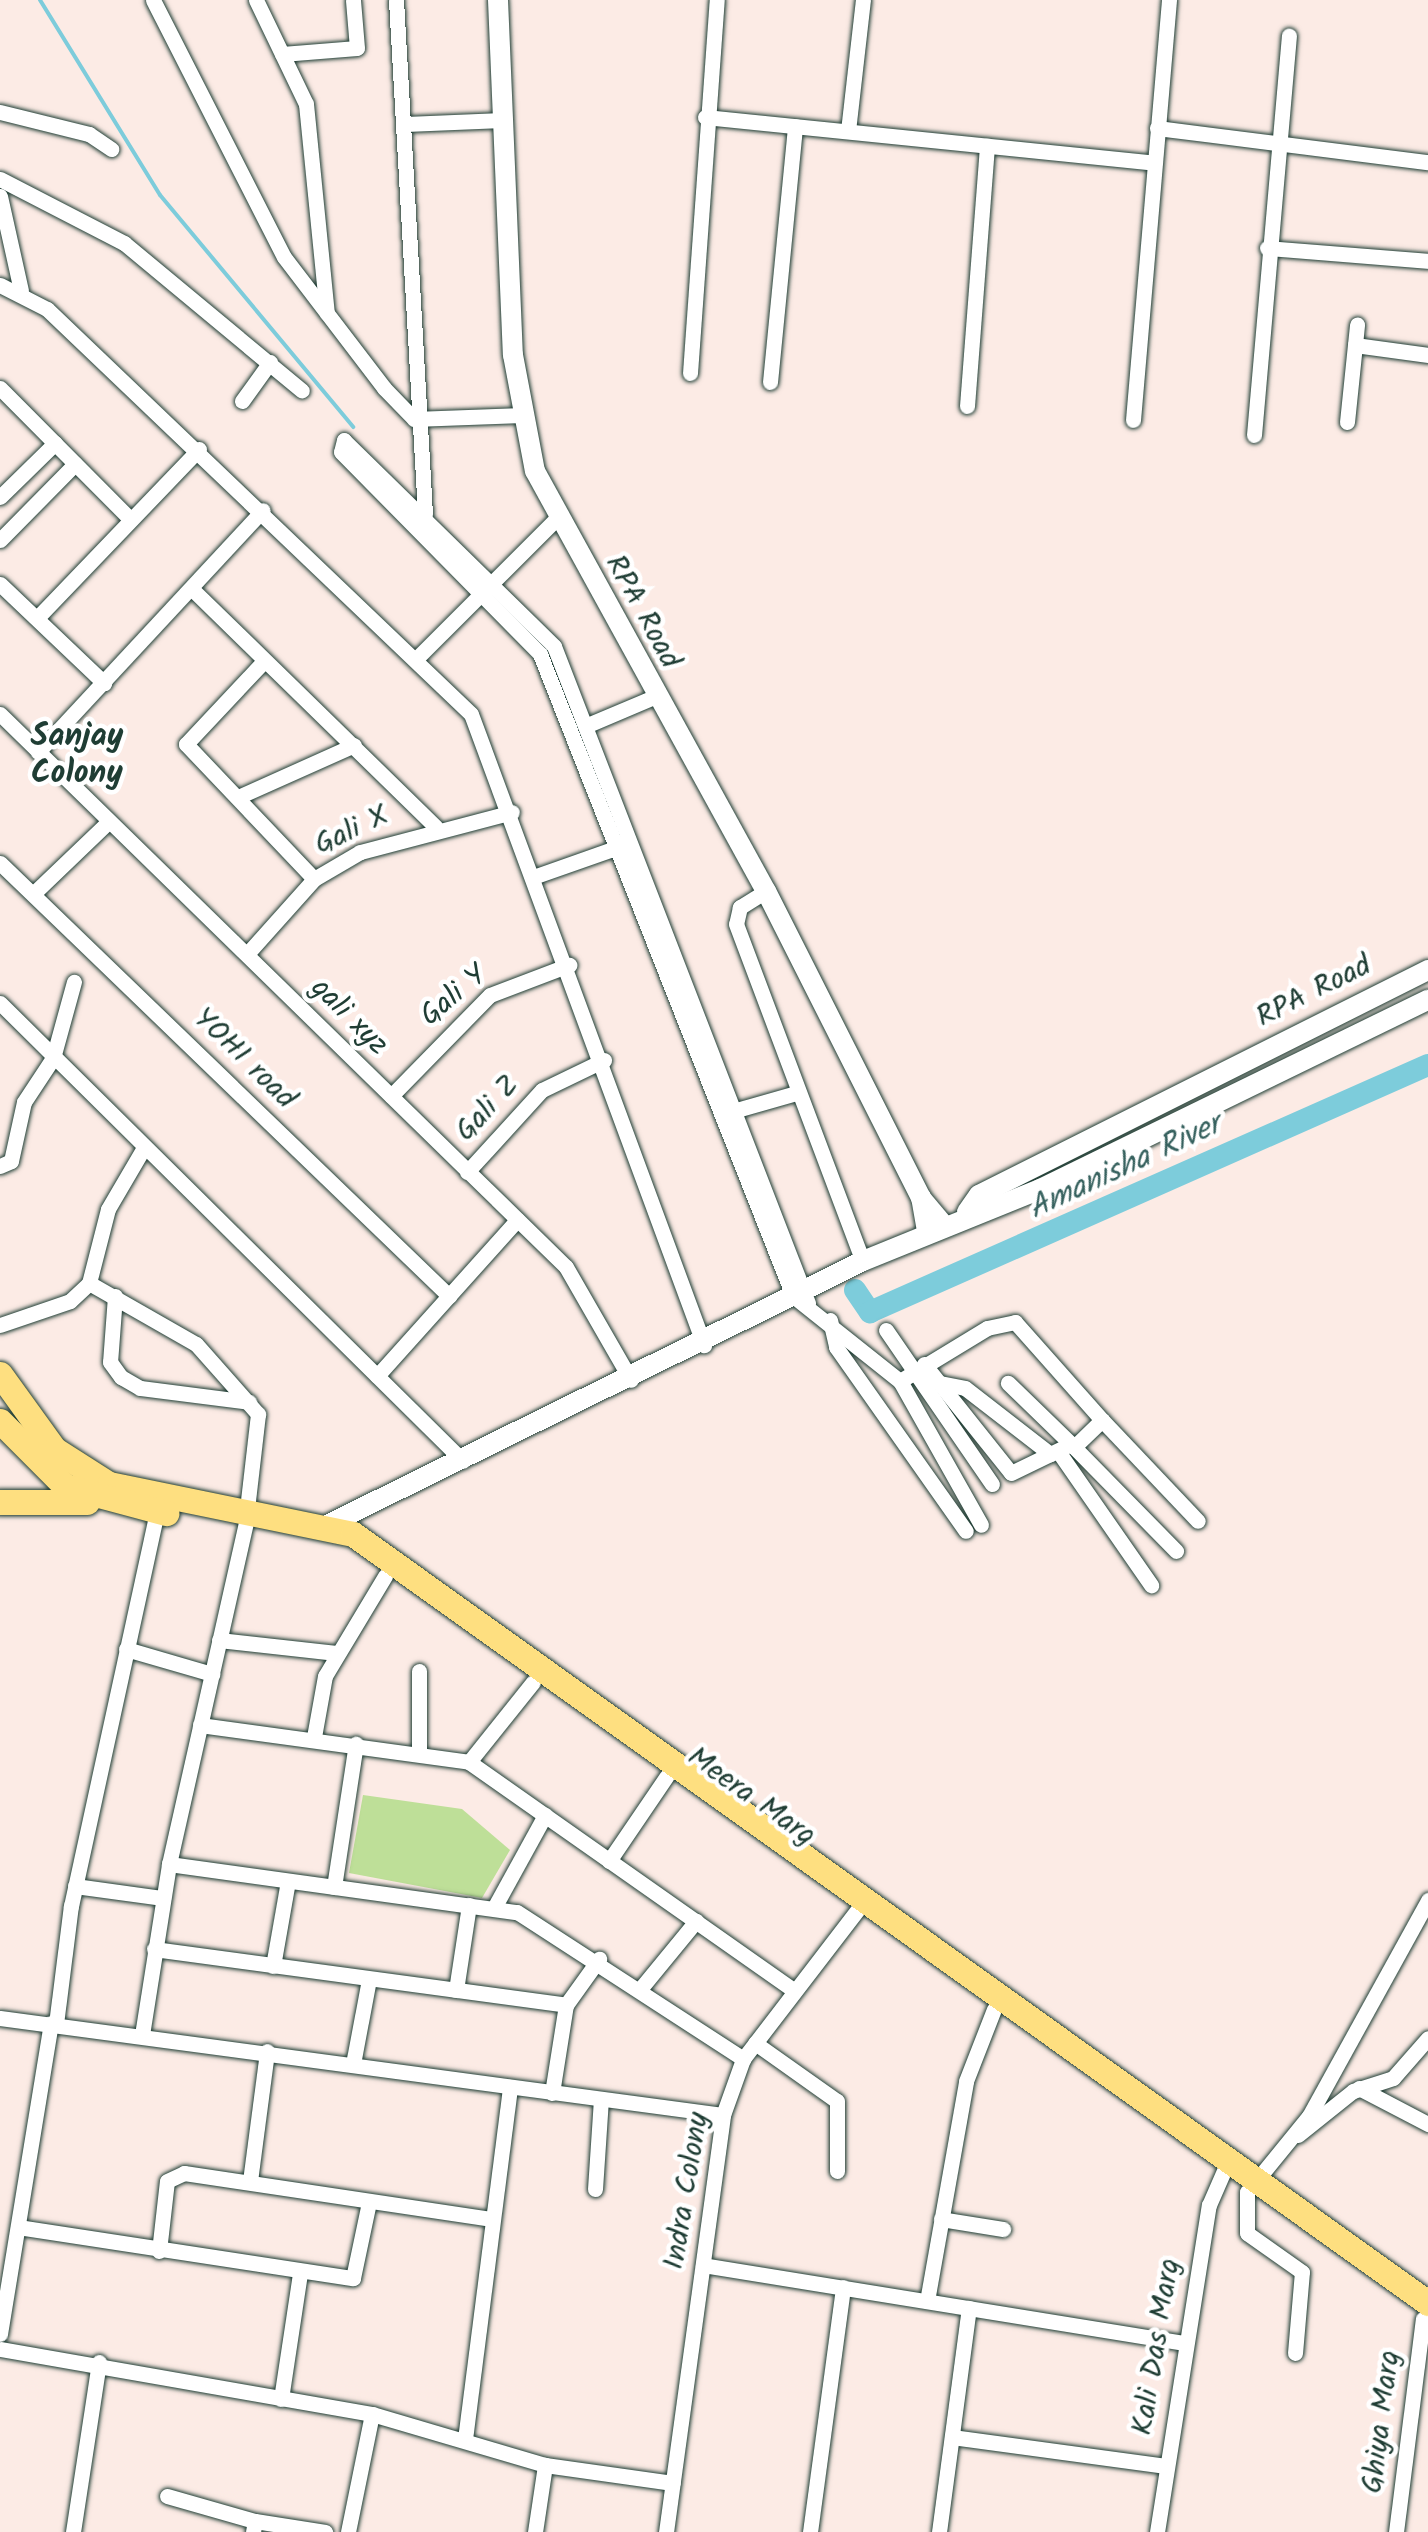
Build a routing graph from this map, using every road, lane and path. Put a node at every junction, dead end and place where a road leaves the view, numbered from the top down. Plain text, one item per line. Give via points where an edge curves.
1 (153, 0) edge
2 (256, 0) edge
3 (353, 0) edge
4 (396, 0) edge
5 (498, 0) edge
6 (716, 0) edge
7 (863, 0) edge
8 (1170, 0) edge
9 (1289, 36) dead end
10 (282, 54) junction
11 (0, 112) edge
12 (705, 117) junction
13 (501, 120) junction
14 (407, 124) junction
15 (795, 126) junction
16 (1157, 128) junction
17 (848, 131) junction
18 (1278, 142) junction
19 (986, 146) junction
20 (111, 149) dead end
21 (1428, 162) edge
22 (1154, 163) junction
23 (0, 180) edge
24 (0, 196) edge
25 (1266, 248) junction
26 (1428, 261) edge
27 (0, 285) edge
28 (21, 291) junction
29 (327, 313) junction
30 (1357, 325) dead end
31 (1355, 345) junction
32 (1428, 354) edge
33 (270, 362) junction
34 (690, 373) dead end
35 (770, 382) dead end
36 (0, 388) edge
37 (302, 390) dead end
38 (242, 400) dead end
39 (967, 406) dead end
40 (522, 415) junction
41 (414, 419) junction
42 (1133, 420) dead end
43 (1347, 422) dead end
44 (1254, 436) dead end
45 (55, 443) junction
46 (198, 449) junction
47 (75, 464) junction
48 (0, 497) edge
49 (263, 510) junction
50 (425, 514) junction
51 (130, 519) junction
52 (556, 519) junction
53 (425, 538) junction
54 (0, 540) edge
55 (0, 584) edge
56 (486, 587) junction
57 (193, 590) junction
58 (37, 618) junction
59 (417, 658) junction
60 (264, 661) junction
61 (557, 669) junction
62 (104, 683) junction
63 (654, 697) junction
64 (0, 714) edge
65 (590, 724) junction
66 (354, 746) junction
67 (38, 752) junction
68 (238, 797) junction
69 (512, 812) junction
70 (109, 820) junction
71 (436, 827) junction
72 (626, 844) junction
73 (0, 863) edge
74 (536, 876) junction
75 (314, 878) junction
76 (766, 891) junction
77 (34, 894) junction
78 (247, 954) junction
79 (569, 965) junction
80 (1428, 970) edge
81 (74, 982) dead end
82 (1428, 1000) edge
83 (0, 1004) edge
84 (52, 1058) junction
85 (604, 1060) junction
86 (796, 1092) junction
87 (391, 1096) junction
88 (725, 1113) junction
89 (143, 1149) junction
90 (0, 1166) edge
91 (467, 1172) junction
92 (968, 1212) junction
93 (517, 1220) junction
94 (935, 1227) junction
95 (863, 1262) junction
96 (89, 1284) junction
97 (115, 1296) junction
98 (449, 1296) junction
99 (803, 1296) junction
100 (830, 1320) junction
101 (0, 1325) edge
102 (886, 1330) dead end
103 (704, 1344) junction
104 (918, 1366) junction
105 (0, 1374) edge
106 (376, 1376) junction
107 (631, 1380) junction
108 (900, 1381) junction
109 (1008, 1382) dead end
110 (940, 1384) junction
111 (248, 1402) junction
112 (1102, 1420) junction
113 (9, 1426) edge
114 (1064, 1449) junction
115 (464, 1461) junction
116 (992, 1484) dead end
117 (0, 1502) edge
118 (107, 1504) junction
119 (157, 1512) junction
120 (247, 1515) junction
121 (1198, 1521) dead end
122 (320, 1529) junction
123 (1176, 1552) dead end
124 (385, 1576) junction
125 (1152, 1586) dead end
126 (219, 1640) junction
127 (126, 1649) junction
128 (336, 1653) junction
129 (420, 1672) dead end
130 (212, 1674) junction
131 (533, 1682) junction
132 (200, 1725) junction
133 (314, 1737) junction
134 (356, 1744) junction
135 (420, 1754) junction
136 (469, 1762) junction
137 (666, 1777) junction
138 (545, 1815) junction
139 (610, 1860) junction
140 (169, 1864) junction
141 (288, 1880) junction
142 (76, 1886) junction
143 (334, 1887) junction
144 (163, 1898) junction
145 (1428, 1900) edge
146 (470, 1905) junction
147 (495, 1906) junction
148 (860, 1906) junction
149 (696, 1921) junction
150 (154, 1950) junction
151 (599, 1959) junction
152 (273, 1966) junction
153 (370, 1979) junction
154 (640, 1988) junction
155 (456, 1990) junction
156 (795, 1991) junction
157 (566, 2005) junction
158 (994, 2009) junction
159 (0, 2018) edge
160 (54, 2023) junction
161 (142, 2035) junction
162 (1428, 2038) edge
163 (755, 2043) junction
164 (266, 2051) junction
165 (743, 2059) junction
166 (354, 2064) junction
167 (510, 2087) junction
168 (1358, 2088) junction
169 (552, 2092) junction
170 (601, 2099) junction
171 (723, 2115) junction
172 (1428, 2124) edge
173 (1294, 2135) junction
174 (1225, 2166) junction
175 (837, 2170) dead end
176 (250, 2181) junction
177 (1252, 2185) junction
178 (595, 2189) dead end
179 (370, 2202) junction
180 (491, 2218) junction
181 (942, 2219) junction
182 (18, 2227) junction
183 (1003, 2229) dead end
184 (159, 2251) junction
185 (703, 2265) junction
186 (300, 2274) junction
187 (844, 2288) junction
188 (927, 2301) junction
189 (969, 2308) junction
190 (1426, 2315) edge
191 (0, 2334) edge
192 (1184, 2342) junction
193 (0, 2349) edge
194 (1294, 2352) dead end
195 (100, 2362) junction
196 (282, 2398) junction
197 (372, 2414) junction
198 (952, 2437) junction
199 (465, 2438) junction
200 (545, 2465) junction
201 (1166, 2466) junction
202 (673, 2483) junction
203 (167, 2496) dead end
204 (254, 2526) edge
205 (73, 2532) edge
206 (324, 2532) edge
207 (348, 2532) edge
208 (535, 2532) edge
209 (666, 2532) edge
210 (810, 2532) edge
211 (939, 2532) edge
212 (1156, 2532) edge
213 (1396, 2532) edge

1 - 29 street via 284,257
2 - 10 street
3 - 10 street via 358,48
4 - 14 street
5 - 13 street, RPA Road
6 - 12 street
7 - 17 street
8 - 16 street
9 - 18 street
10 - 29 street via 310,124
11 - 20 street via 89,134
12 - 15 street
12 - 34 street
13 - 14 street
13 - 40 street, RPA Road
14 - 41 street
15 - 17 street
15 - 35 street
16 - 18 street
16 - 22 street
17 - 19 street
18 - 21 street
18 - 25 street
19 - 22 street
19 - 39 street
22 - 42 street
23 - 33 street via 124,242
24 - 28 street
25 - 26 street
25 - 44 street
27 - 28 street
28 - 46 street
29 - 41 street
30 - 31 street
31 - 32 street
31 - 43 street
33 - 37 street
33 - 38 street
36 - 45 street
40 - 41 street
40 - 52 street, RPA Road
41 - 50 street
45 - 47 street
45 - 48 street
46 - 49 street
46 - 51 street
47 - 51 street
47 - 54 street
49 - 57 street
49 - 59 street
50 - 53 street
50 - 53 street via 353,440 340,444
50 - 56 street
51 - 58 street
52 - 56 street
52 - 63 street, RPA Road
53 - 56 street
55 - 58 street
56 - 59 street
56 - 61 street
57 - 60 street
57 - 62 street
58 - 62 street
59 - 69 street via 471,714
60 - 66 street
60 - 68 street via 186,744
61 - 65 street
61 - 72 street
62 - 67 street
63 - 65 street
63 - 76 street, RPA Road
64 - 67 street, gali xyz
65 - 72 street
66 - 68 street
66 - 71 street
67 - 70 street, gali xyz
68 - 75 street
69 - 71 street, Gali X
69 - 74 street
70 - 77 street
70 - 78 street, gali xyz
71 - 75 street, Gali X
72 - 74 street
72 - 88 street
73 - 77 street, YOHI road
74 - 79 street
75 - 78 street, Gali X
76 - 86 street via 740,907 736,924
76 - 94 street, RPA Road
77 - 98 street, YOHI road
78 - 87 street, gali xyz
79 - 85 street
79 - 87 street, Gali Y via 490,995
80 - 92 street, RPA Road via 979,1195
81 - 84 street
82 - 92 street via 1040,1189
83 - 84 street
84 - 89 street
84 - 90 street via 24,1102 11,1160
85 - 91 street, Gali Z via 542,1090
85 - 103 street
86 - 88 street
86 - 95 street
87 - 91 street, gali xyz
88 - 99 street
89 - 96 street via 108,1209
89 - 106 street
91 - 93 street, gali xyz
92 - 94 street
93 - 98 street
93 - 107 street, gali xyz via 581,1288
94 - 95 street
95 - 99 street
96 - 97 street
96 - 101 street via 70,1301
97 - 111 street via 196,1344
97 - 111 street via 110,1362 121,1377
98 - 106 street
99 - 100 street
99 - 103 street
100 - 108 street
100 - 108 street via 836,1347 973,1528
102 - 104 street
103 - 107 street
104 - 108 street
104 - 110 street
104 - 112 street via 1015,1322
104 - 116 street
105 - 113 main road
106 - 115 street
107 - 115 street
109 - 114 street
110 - 114 street via 959,1384
110 - 114 street via 1007,1472
111 - 120 street via 261,1442
112 - 114 street
112 - 121 street
113 - 118 main road, Meera Marg via 65,1486
113 - 120 main road, Meera Marg via 109,1484
114 - 123 street
114 - 125 street
115 - 122 street
117 - 118 main road
118 - 119 main road, Meera Marg
119 - 120 main road, Meera Marg
119 - 127 street
120 - 122 main road, Meera Marg
120 - 126 street
122 - 124 main road, Meera Marg
122 - 148 main road, Meera Marg
124 - 128 street
124 - 131 main road, Meera Marg
126 - 128 street
126 - 130 street
127 - 130 street
127 - 142 street
128 - 133 street
129 - 135 street
130 - 132 street
131 - 136 street
131 - 137 main road, Meera Marg
132 - 133 street
132 - 140 street
133 - 134 street
134 - 135 street
134 - 143 street
135 - 136 street
136 - 138 street
137 - 139 street
137 - 148 main road, Meera Marg
138 - 139 street
138 - 147 street
139 - 149 street
140 - 141 street
140 - 144 street
141 - 143 street
141 - 152 street
142 - 144 street
142 - 160 street
143 - 146 street
144 - 150 street
145 - 173 street
146 - 147 street
146 - 155 street
147 - 151 street
148 - 156 street, Indra Colony
148 - 158 main road, Meera Marg
148 - 174 main road, Meera Marg
149 - 154 street
149 - 156 street
150 - 152 street
150 - 161 street
151 - 154 street
151 - 157 street
152 - 153 street
153 - 155 street
153 - 166 street
154 - 165 street
155 - 157 street
156 - 163 street, Indra Colony
157 - 169 street
158 - 174 main road, Meera Marg
158 - 181 street via 966,2081
159 - 160 street
160 - 161 street
160 - 182 street
161 - 164 street
162 - 168 street via 1393,2078
163 - 165 street, Indra Colony
163 - 175 street via 838,2101
164 - 166 street
164 - 176 street
165 - 171 street, Indra Colony
166 - 167 street
167 - 169 street
167 - 180 street
168 - 172 street
168 - 173 street
169 - 170 street
170 - 171 street
170 - 178 street
171 - 185 street, Indra Colony
173 - 177 street
174 - 177 main road, Meera Marg
174 - 192 street, Kali Das Marg
176 - 179 street
176 - 184 street via 172,2175
177 - 190 main road, Meera Marg
177 - 194 street via 1248,2233 1302,2272
179 - 180 street
179 - 186 street via 353,2278
180 - 199 street
181 - 183 street
181 - 188 street
182 - 184 street
182 - 191 street
184 - 186 street
185 - 187 street
185 - 202 street, Indra Colony
186 - 196 street
187 - 188 street
187 - 210 street
188 - 189 street
189 - 192 street
189 - 198 street
190 - 213 street, Ghiya Marg
192 - 201 street, Kali Das Marg
193 - 195 street
195 - 196 street
195 - 205 street
196 - 197 street
197 - 199 street
197 - 207 street
198 - 201 street
198 - 211 street
199 - 200 street
200 - 202 street
200 - 208 street
201 - 212 street, Kali Das Marg
202 - 209 street, Indra Colony
203 - 204 street
204 - 206 street

